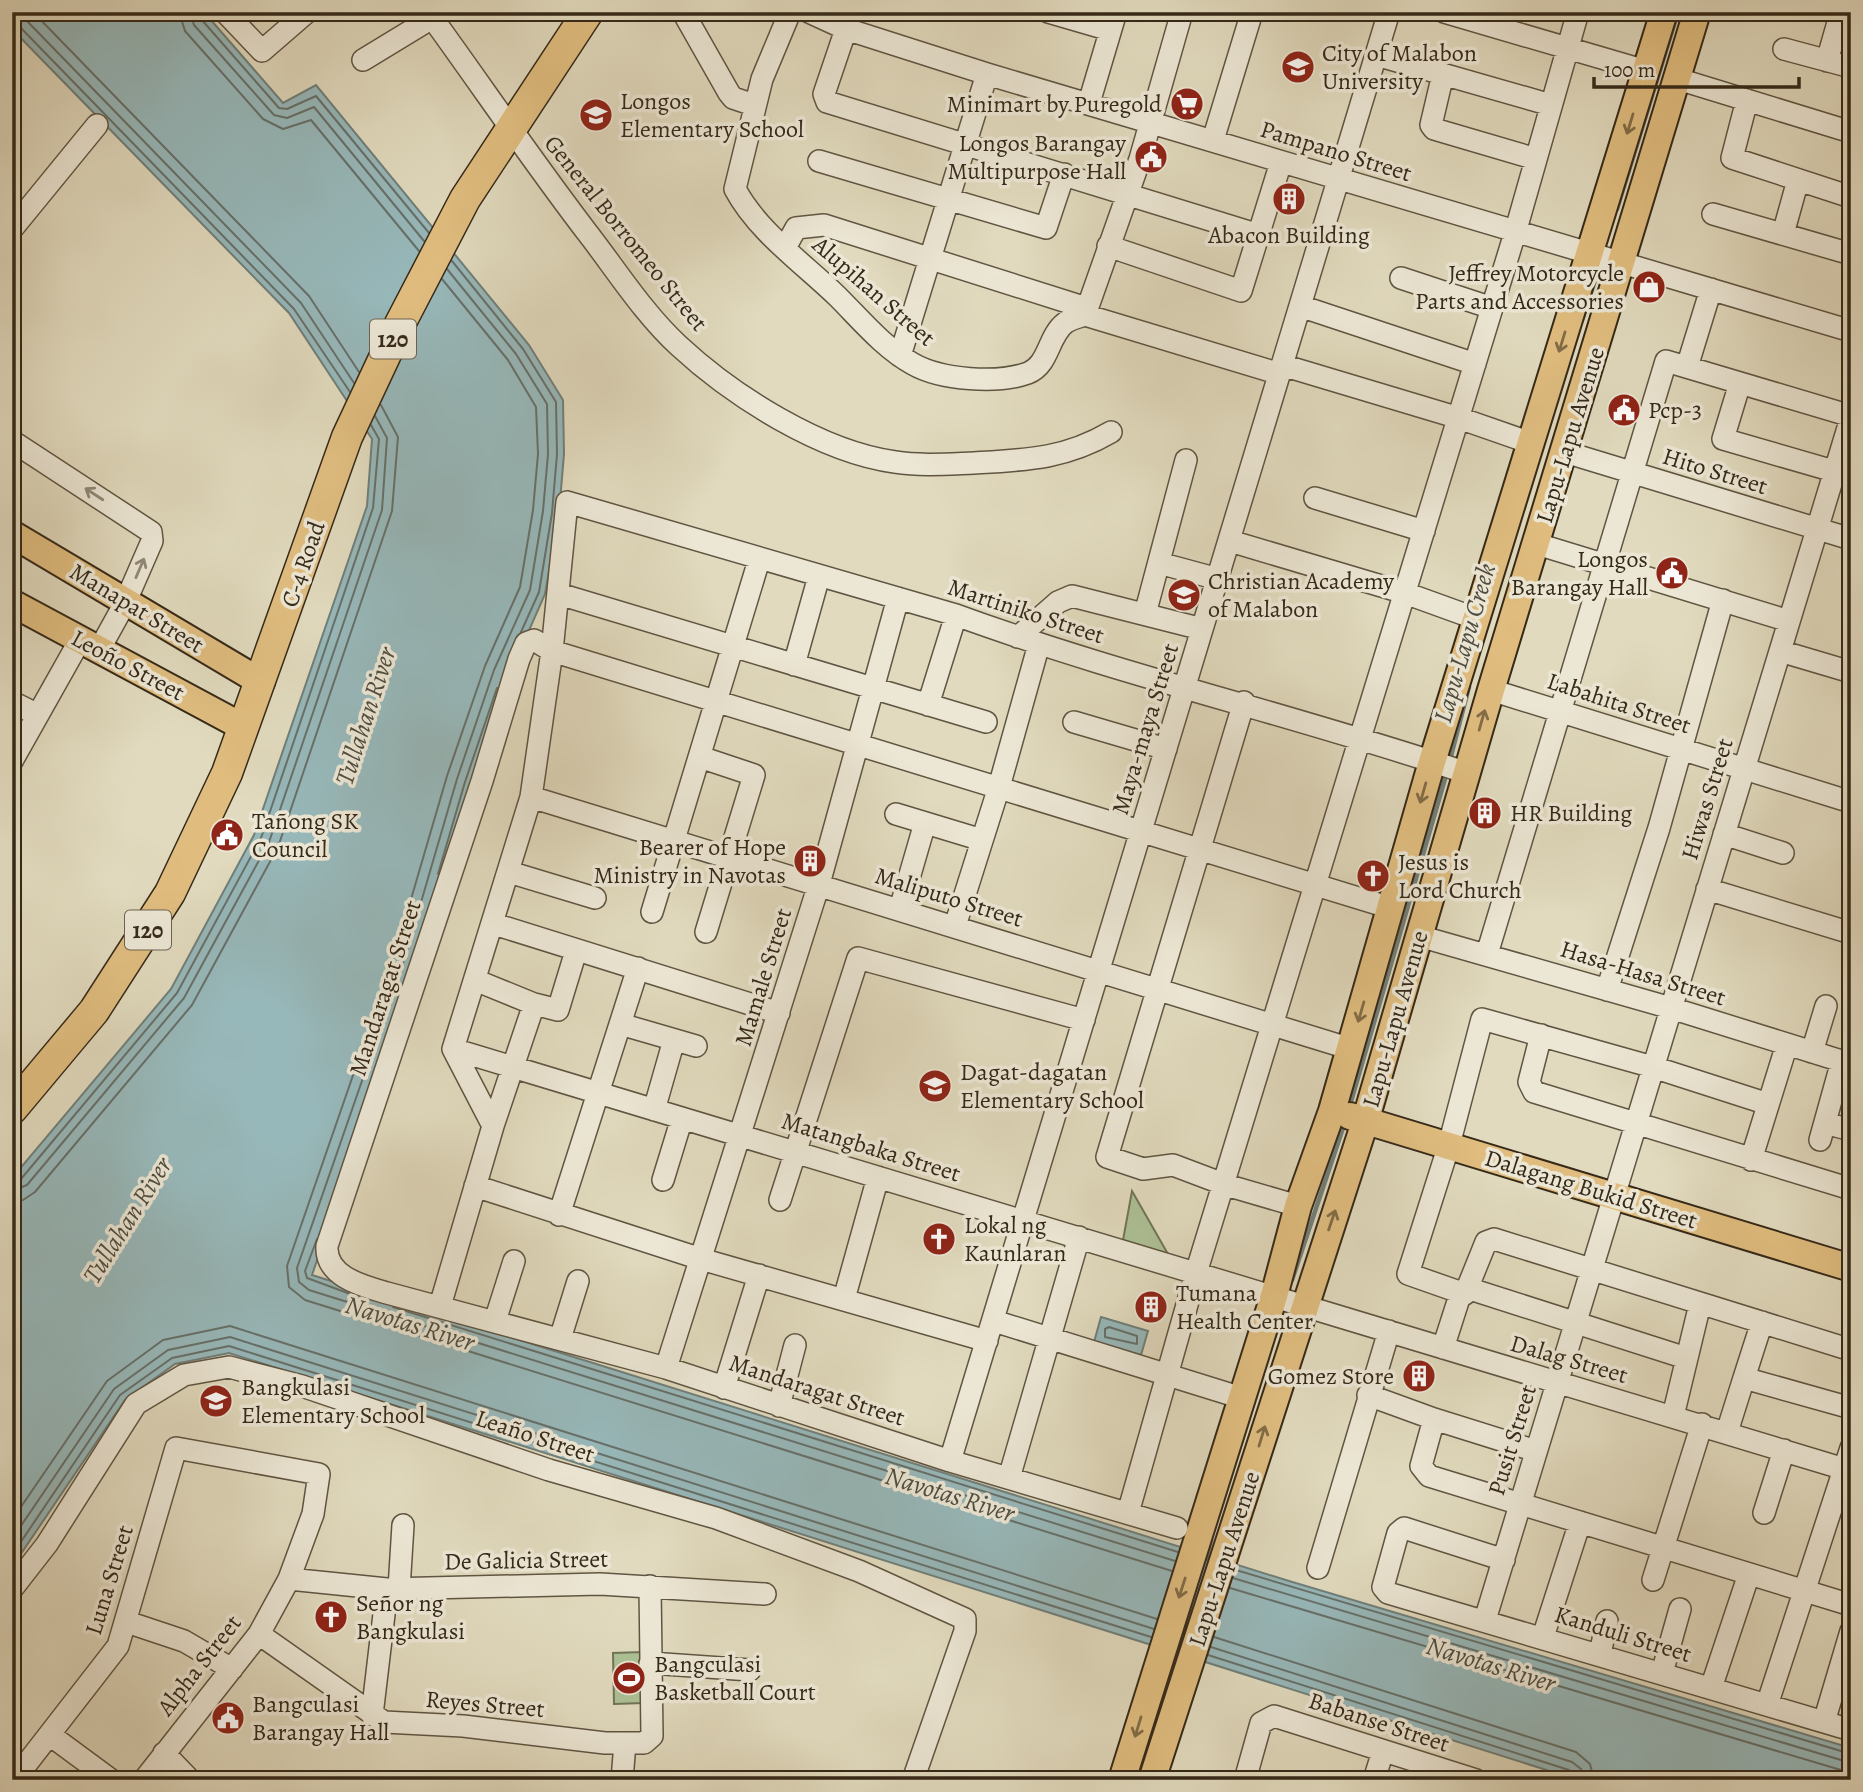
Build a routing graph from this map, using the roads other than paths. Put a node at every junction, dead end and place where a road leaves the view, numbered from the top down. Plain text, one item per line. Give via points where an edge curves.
1 (225, 12) edge
2 (307, 12) edge
3 (588, 12) edge
4 (683, 12) edge
5 (790, 12) edge
6 (809, 12) edge
7 (1048, 12) edge
8 (1182, 12) edge
9 (1252, 12) edge
10 (1389, 12) edge
11 (1444, 12) edge
12 (1578, 12) edge
13 (1664, 12) edge
14 (1697, 12) edge
15 (1840, 12) edge
16 (430, 14) edge
17 (1113, 21) edge
18 (846, 29) junction
19 (1567, 49) junction
20 (1784, 49) dead end
21 (1376, 55) junction
22 (363, 60) dead end
23 (1828, 61) junction
24 (1851, 67) edge
25 (1646, 71) junction
26 (987, 74) junction
27 (1443, 74) junction
28 (1678, 79) junction
29 (1747, 100) junction
30 (1089, 103) junction
31 (754, 104) junction
32 (1550, 105) junction
33 (1150, 121) junction
34 (97, 125) dead end
35 (512, 131) junction
36 (1851, 132) edge
37 (1213, 139) junction
38 (965, 145) junction
39 (1536, 159) junction
40 (819, 161) dead end
41 (1281, 162) junction
42 (1063, 174) junction
43 (1338, 180) junction
44 (1798, 180) junction
45 (1126, 193) junction
46 (948, 197) junction
47 (1851, 197) edge
48 (1713, 214) dead end
49 (12, 229) edge
50 (1515, 233) junction
51 (1783, 234) junction
52 (1259, 235) junction
53 (1108, 246) junction
54 (785, 248) junction
55 (1589, 253) junction
56 (1851, 254) edge
57 (930, 259) junction
58 (1621, 261) junction
59 (1401, 278) dead end
60 (1711, 289) junction
61 (1300, 306) junction
62 (1492, 308) junction
63 (1085, 313) junction
64 (1851, 331) edge
65 (900, 356) junction
66 (1677, 364) junction
67 (1475, 365) junction
68 (1281, 369) junction
69 (1740, 383) junction
70 (1851, 417) edge
71 (1459, 418) junction
72 (1111, 432) dead end
73 (12, 441) edge
74 (1531, 443) junction
75 (1565, 452) junction
76 (1186, 460) dead end
77 (1633, 473) junction
78 (1843, 473) edge
79 (1315, 498) dead end
80 (1506, 522) junction
81 (1817, 528) junction
82 (1424, 531) junction
83 (12, 534) edge
84 (1539, 538) junction
85 (1851, 539) edge
86 (1230, 541) junction
87 (759, 560) junction
88 (1159, 563) junction
89 (1605, 565) junction
90 (819, 576) junction
91 (1218, 579) junction
92 (1405, 593) junction
93 (559, 594) junction
94 (898, 598) junction
95 (1723, 600) junction
96 (12, 603) edge
97 (125, 603) junction
98 (1145, 614) junction
99 (956, 615) junction
100 (1477, 619) junction
101 (1789, 621) junction
102 (1202, 629) junction
103 (1028, 640) junction
104 (90, 645) junction
105 (732, 647) junction
106 (552, 651) junction
107 (1780, 651) junction
108 (793, 665) junction
109 (1851, 672) edge
110 (261, 682) junction
111 (1185, 686) junction
112 (875, 689) junction
113 (1491, 690) junction
114 (716, 701) junction
115 (12, 702) edge
116 (1244, 702) junction
117 (928, 705) junction
118 (1561, 711) junction
119 (38, 715) junction
120 (986, 722) dead end
121 (1074, 722) dead end
122 (243, 727) junction
123 (1361, 738) junction
124 (859, 744) junction
125 (1166, 749) junction
126 (1680, 750) junction
127 (700, 757) junction
128 (12, 761) edge
129 (1450, 768) junction
130 (1744, 769) junction
131 (999, 788) junction
132 (531, 797) junction
133 (1851, 802) edge
134 (896, 814) dead end
135 (925, 823) junction
136 (1141, 831) junction
137 (1724, 834) junction
138 (982, 840) junction
139 (674, 842) junction
140 (1200, 850) junction
141 (1783, 853) dead end
142 (730, 859) junction
143 (509, 872) junction
144 (1317, 883) junction
145 (819, 884) junction
146 (1707, 889) junction
147 (595, 898) dead end
148 (1391, 908) junction
149 (900, 909) junction
150 (652, 912) dead end
151 (494, 924) junction
152 (955, 926) junction
153 (706, 932) dead end
154 (1851, 932) edge
155 (1419, 936) junction
156 (576, 951) junction
157 (1487, 954) junction
158 (638, 968) junction
159 (1099, 971) junction
160 (475, 980) junction
161 (1158, 989) junction
162 (1606, 990) junction
163 (534, 1004) junction
164 (1826, 1006) dead end
165 (1671, 1008) junction
166 (779, 1013) junction
167 (1084, 1020) junction
168 (620, 1024) junction
169 (1274, 1025) junction
170 (1541, 1035) junction
171 (674, 1040) junction
172 (1787, 1044) junction
173 (696, 1046) dead end
174 (453, 1049) junction
175 (1351, 1049) junction
176 (1812, 1052) junction
177 (1846, 1063) edge
178 (512, 1067) junction
179 (1653, 1067) junction
180 (597, 1093) junction
181 (1768, 1104) junction
182 (12, 1109) edge
183 (654, 1110) junction
184 (1332, 1111) junction
185 (682, 1118) junction
186 (1365, 1122) junction
187 (1636, 1123) junction
188 (493, 1126) junction
189 (1851, 1130) edge
190 (741, 1136) junction
191 (1449, 1145) junction
192 (794, 1152) junction
193 (1751, 1160) junction
194 (878, 1177) junction
195 (663, 1180) dead end
196 (1226, 1185) junction
197 (474, 1186) junction
198 (1851, 1189) edge
199 (1614, 1196) junction
200 (780, 1200) dead end
201 (1297, 1206) junction
202 (559, 1214) junction
203 (1024, 1220) junction
204 (1079, 1237) junction
205 (701, 1259) junction
206 (514, 1261) dead end
207 (1851, 1268) edge
208 (1591, 1271) junction
209 (1196, 1273) junction
210 (759, 1275) junction
211 (578, 1281) dead end
212 (1464, 1290) junction
213 (1274, 1296) junction
214 (844, 1299) junction
215 (1700, 1304) junction
216 (1304, 1305) junction
217 (440, 1306) junction
218 (495, 1321) junction
219 (1762, 1322) junction
220 (1574, 1325) junction
221 (990, 1331) junction
222 (1389, 1331) junction
223 (1050, 1337) junction
224 (559, 1339) junction
225 (795, 1345) dead end
226 (1443, 1348) junction
227 (1851, 1350) edge
228 (1686, 1358) junction
229 (666, 1368) junction
230 (1168, 1374) junction
231 (1744, 1378) junction
232 (1557, 1384) junction
233 (724, 1388) junction
234 (1368, 1395) junction
235 (1242, 1398) junction
236 (779, 1406) junction
237 (1851, 1408) edge
238 (1673, 1416) junction
239 (1434, 1419) junction
240 (1702, 1424) junction
241 (1727, 1432) junction
242 (1851, 1448) edge
243 (1784, 1450) junction
244 (1536, 1451) junction
245 (950, 1461) junction
246 (259, 1464) joint
247 (1847, 1470) edge
248 (1009, 1478) junction
249 (1520, 1503) junction
250 (1128, 1513) junction
251 (1764, 1513) dead end
252 (1580, 1522) junction
253 (402, 1525) dead end
254 (1190, 1526) junction
255 (1665, 1546) junction
256 (1504, 1560) junction
257 (1318, 1568) dead end
258 (1749, 1574) junction
259 (289, 1579) junction
260 (1653, 1580) dead end
261 (650, 1586) junction
262 (12, 1589) edge
263 (393, 1589) junction
264 (1805, 1593) junction
265 (765, 1594) dead end
266 (1851, 1605) edge
267 (1680, 1609) dead end
268 (1485, 1620) junction
269 (1607, 1621) dead end
270 (127, 1622) junction
271 (1851, 1631) edge
272 (259, 1634) junction
273 (1543, 1637) junction
274 (1600, 1654) junction
275 (650, 1663) junction
276 (232, 1669) junction
277 (750, 1670) dead end
278 (1662, 1673) junction
279 (1711, 1688) junction
280 (1767, 1705) junction
281 (372, 1715) junction
282 (1824, 1722) junction
283 (1851, 1730) edge
284 (50, 1735) junction
285 (625, 1743) junction
286 (1383, 1751) junction
287 (164, 1753) junction
288 (14, 1780) edge
289 (111, 1780) edge
290 (144, 1780) edge
291 (190, 1780) edge
292 (622, 1780) edge
293 (913, 1780) edge
294 (1122, 1780) edge
295 (1152, 1780) edge
296 (1245, 1780) edge
297 (1374, 1780) edge
298 (1476, 1780) edge

1 - 2 street via 262,51
3 - 35 highway, C-4 Road / 120
4 - 31 street via 729,93
5 - 31 street, Alupihan Street
6 - 18 street, Pampano Street
7 - 17 street
8 - 33 street
9 - 37 street
10 - 21 street, Maya-maya Street
11 - 19 street
12 - 19 street
13 - 25 main road, Lapu-Lapu Avenue
14 - 28 main road, Lapu-Lapu Avenue
15 - 23 street
16 - 22 street
16 - 35 street, General Borromeo Street
17 - 30 street
18 - 26 street, Pampano Street
18 - 38 street via 824,94 827,102
19 - 25 street
19 - 32 street
20 - 23 street
21 - 27 street
21 - 43 street, Maya-maya Street
23 - 24 street
25 -> 55 main road, Lapu-Lapu Avenue
26 - 30 street, Pampano Street
26 - 38 street
27 - 32 street
27 - 39 street via 1431,125 1434,129
28 - 29 street
28 - 58 main road, Lapu-Lapu Avenue
29 - 36 street
29 - 44 street via 1732,158
30 - 33 street, Pampano Street
31 - 54 street, Alupihan Street via 735,189 743,204
32 - 39 street
33 - 37 street, Pampano Street
33 - 45 street
34 - 49 street
35 - 72 street, General Borromeo Street via 677,345 722,381 831,444 894,462 933,465 1025,460 1082,449
35 - 110 highway, C-4 Road / 120 via 442,242 347,437
37 - 41 street, Pampano Street
38 - 42 street
38 - 46 street
39 - 50 street
40 - 46 street
41 - 43 street, Pampano Street
41 - 52 street
42 - 45 street
42 - 46 street via 1046,228
43 - 50 street, Pampano Street
43 - 61 street, Maya-maya Street
44 - 47 street
44 - 51 street
45 - 52 street
45 - 53 street
46 - 57 street
48 - 51 street
50 - 55 street, Pampano Street
50 - 62 street
51 - 56 street
52 - 53 street via 1241,291
53 - 63 street
54 - 57 street via 796,228 816,225
54 - 65 street, Alupihan Street
55 - 58 street, Pampano Street
55 -> 74 main road, Lapu-Lapu Avenue
57 - 63 street via 1080,306
57 - 65 street
58 - 60 street, Pampano Street
58 - 75 main road, Lapu-Lapu Avenue
59 - 62 street
60 - 64 street, Pampano Street
60 - 66 street
61 - 67 street
61 - 68 street, Maya-maya Street
62 - 67 street
63 - 65 street, Alupihan Street via 1066,322 1038,369 1025,374 976,380 934,373
63 - 68 street
66 - 69 street
66 - 77 street
67 - 71 street
68 - 71 street
68 - 86 street, Maya-maya Street
69 - 70 street
69 - 78 street via 1723,439
70 - 78 street, Hiwas Street
71 - 74 street
71 - 82 street
97 -> 73 street via 152,541 150,532
74 - 80 main road, Lapu-Lapu Avenue
75 - 77 street, Hito Street
75 - 84 main road, Lapu-Lapu Avenue
76 - 88 street
77 - 81 street, Hito Street
77 - 89 street
78 - 81 street, Hiwas Street
79 - 82 street
80 - 84 main road
80 - 100 main road, Lapu-Lapu Avenue
81 - 85 street, Hito Street
81 - 101 street, Hiwas Street
82 - 92 street
83 - 97 main road, Manapat Street
84 - 89 street
84 - 113 main road, Lapu-Lapu Avenue
86 - 91 street, Maya-maya Street
86 - 92 street
87 - 90 street, Martiniko Street
87 - 93 street, Martiniko Street via 567,502
87 - 105 street
88 - 91 street
88 - 98 street
89 - 95 street
89 - 118 street
90 - 94 street, Martiniko Street
90 - 108 street
91 - 102 street, Maya-maya Street
92 - 100 street
92 - 123 street
93 - 105 street
93 - 106 street
94 - 99 street, Martiniko Street
94 - 112 street, Mamale Street
95 - 101 street
95 - 126 street
96 - 104 main road, Leoño Street
97 - 104 street
97 - 110 main road, Manapat Street
98 - 102 street
98 - 103 street via 1072,596 1058,602
99 - 103 street, Martiniko Street
99 - 117 street
100 - 129 main road, Lapu-Lapu Avenue
101 - 107 street, Hiwas Street
102 - 111 street, Maya-maya Street
103 - 111 street, Martiniko Street
103 - 131 street
104 - 119 street
104 - 122 main road, Leoño Street
105 - 108 street
105 - 114 street
106 - 114 street
106 - 132 street
106 - 217 street, Mandaragat Street via 529,640 519,659 327,1246 328,1261 344,1277
107 - 109 street
107 - 130 street, Hiwas Street
108 - 112 street
110 - 122 highway, C-4 Road / 120
111 - 116 street, Martiniko Street
111 - 125 street, Maya-maya Street
112 - 117 street
112 - 124 street, Mamale Street
113 - 118 street, Labahita Street
129 -> 113 main road, Lapu-Lapu Avenue
114 - 124 street
114 - 127 street
115 - 119 street
116 - 123 street, Martiniko Street
116 - 140 street
117 - 120 street
118 - 126 street, Labahita Street
118 - 157 street
119 - 128 street
121 - 125 street
122 - 182 highway, C-4 Road / 120 via 206,821 146,934 94,1011
123 - 129 street, Martiniko Street
123 - 144 street
124 - 131 street
124 - 145 street, Mamale Street
125 - 136 street, Maya-maya Street
126 - 130 street, Labahita Street
126 - 162 street
127 - 139 street
127 - 142 street via 754,773
129 -> 148 main road, Lapu-Lapu Avenue
129 - 155 main road, Lapu-Lapu Avenue
130 - 133 street, Labahita Street
130 - 137 street, Hiwas Street
131 - 136 street
131 - 138 street
132 - 139 street, Maliputo Street
132 - 143 street
134 - 135 street
135 - 138 street
135 - 149 street
136 - 140 street
136 - 159 street, Maya-maya Street
137 - 141 street
137 - 146 street, Hiwas Street
138 - 152 street
139 - 142 street, Maliputo Street
139 - 150 street
140 - 144 street
140 - 161 street
142 - 145 street, Maliputo Street
142 - 153 street
143 - 147 street
143 - 151 street
144 - 148 street
144 - 169 street
145 - 149 street, Maliputo Street
145 - 166 street, Mamale Street
146 - 154 street
146 - 165 street, Hiwas Street
148 -> 175 main road, Lapu-Lapu Avenue
149 - 152 street, Maliputo Street
151 - 156 street
151 - 160 street
152 - 159 street, Maliputo Street
155 - 157 street, Hasa-Hasa Street
155 - 186 main road, Lapu-Lapu Avenue
156 - 158 street
156 - 163 street via 558,1010
157 - 162 street, Hasa-Hasa Street
158 - 166 street
158 - 168 street
159 - 161 street, Maliputo Street
159 - 167 street, Maya-maya Street
160 - 163 street
160 - 174 street
161 - 169 street, Maliputo Street
161 - 196 street via 1107,1157 1143,1169 1173,1165
162 - 165 street, Hasa-Hasa Street
163 - 178 street
164 - 176 street
165 - 172 street, Hasa-Hasa Street
165 - 179 street, Hiwas Street
166 - 190 street, Mamale Street
167 - 192 street via 858,958
167 - 203 street, Maya-maya Street
168 - 171 street
168 - 180 street
169 - 175 street, Maliputo Street
169 - 196 street
170 - 179 street
170 - 187 street via 1529,1082 1534,1092
170 - 191 street via 1481,1020
171 - 173 street
171 - 183 street
172 - 176 street, Hasa-Hasa Street
172 - 181 street
174 - 178 street, Matangbaka Street
174 - 188 street
175 - 184 main road, Lapu-Lapu Avenue
176 - 177 street, Hasa-Hasa Street
177 - 189 street via 1823,1131
178 - 180 street, Matangbaka Street
178 - 188 street
179 - 181 street
179 - 187 street, Hiwas Street
180 - 183 street, Matangbaka Street
180 - 202 street
181 - 193 street
183 - 185 street, Matangbaka Street
184 - 186 main road, Dalagang Bukid Street
184 - 201 main road, Lapu-Lapu Avenue
185 - 190 street, Matangbaka Street
185 - 195 street
186 - 191 main road, Dalagang Bukid Street
216 -> 186 main road, Lapu-Lapu Avenue
187 - 193 street
187 - 199 street, Hiwas Street
188 - 197 street
190 - 192 street, Matangbaka Street
190 - 205 street, Mamale Street
191 - 199 main road, Dalagang Bukid Street
191 - 212 street via 1408,1270 1411,1276
192 - 194 street, Matangbaka Street
192 - 200 street
193 - 198 street
194 - 203 street, Matangbaka Street
194 - 214 street
196 - 201 street
196 - 209 street
197 - 202 street
197 - 217 street
199 - 207 main road, Dalagang Bukid Street
199 - 208 street, Pusit Street
201 - 213 main road, Lapu-Lapu Avenue
202 - 205 street
203 - 204 street, Matangbaka Street
203 - 221 street, Maya-maya Street
204 - 209 street, Matangbaka Street
204 - 223 street
205 - 210 street
205 - 229 street, Mamale Street
206 - 218 street
208 - 212 street via 1490,1239
208 - 215 street
208 - 220 street, Pusit Street
209 - 213 street, Matangbaka Street
209 - 230 street
210 - 214 street
210 - 233 street
211 - 224 street
212 - 220 street
212 - 226 street
213 - 216 street, Dalag Street
213 - 235 main road, Lapu-Lapu Avenue
214 - 221 street
215 - 219 street
215 - 228 street
216 - 222 street, Dalag Street
295 -> 216 main road, Lapu-Lapu Avenue
217 - 218 street, Mandaragat Street
218 - 224 street, Mandaragat Street
219 - 227 street
219 - 231 street
220 - 228 street
220 - 232 street, Pusit Street
221 - 223 street
221 - 245 street, Maya-maya Street
222 - 226 street, Dalag Street
222 - 234 street
223 - 230 street
223 - 248 street
224 - 229 street, Mandaragat Street
225 - 236 street
226 - 232 street, Dalag Street
228 - 238 street
229 - 233 street, Mandaragat Street
230 - 235 street
230 - 250 street
231 - 237 street
231 - 241 street
232 - 238 street, Dalag Street
232 - 244 street, Pusit Street
233 - 236 street, Mandaragat Street
234 - 239 street
234 - 257 street
235 - 254 main road, Lapu-Lapu Avenue
236 - 245 street, Mandaragat Street
238 - 240 street, Dalag Street
239 - 244 street
239 - 249 street via 1423,1472
240 - 241 street, Dalag Street
240 - 255 street
241 - 243 street, Dalag Street
242 - 247 street
243 - 247 street, Dalag Street
243 - 251 street
244 - 249 street, Pusit Street
245 - 248 street, Mandaragat Street
246 - 259 street, Alpha Street via 319,1474 313,1514
246 - 270 street, Luna Street via 177,1448
247 - 264 street
248 - 250 street, Mandaragat Street
249 - 252 street
249 - 256 street, Pusit Street
250 - 254 street, Mandaragat Street
252 - 255 street
252 - 273 street
253 - 263 street
254 -> 294 main road, Lapu-Lapu Avenue via 1157,1665
255 - 258 street
255 - 260 street
256 - 268 street, Pusit Street
256 - 268 street, Kanduli Street via 1404,1528 1398,1533 1382,1587 1388,1593
258 - 264 street
258 - 279 street
259 - 263 street, De Galicia Street
259 - 272 street, Alpha Street
261 - 263 street, De Galicia Street
261 - 265 street, De Galicia Street
261 - 275 street
262 - 293 street, Leaño Street via 47,1544 136,1404 184,1375 229,1367 302,1386 549,1470 716,1518 859,1571 965,1619 965,1631
263 - 281 street
264 - 266 street
264 - 280 street
267 - 278 street
268 - 273 street, Kanduli Street
269 - 274 street
270 - 276 street via 184,1641
270 - 284 street, Luna Street via 110,1661
271 - 282 street
272 - 276 street, Alpha Street
272 - 281 street, Reyes Street
273 - 274 street, Kanduli Street
274 - 278 street, Kanduli Street
275 - 277 street
275 - 285 street, Reyes Street via 652,1736 649,1741
276 - 287 street, Alpha Street
278 - 279 street, Kanduli Street
279 - 280 street, Kanduli Street
280 - 282 street, Kanduli Street
281 - 285 street, Reyes Street via 384,1722
282 - 283 street, Kanduli Street
284 - 288 street, Luna Street
284 - 289 street
285 - 292 street
286 - 296 street, Babanse Street via 1275,1716 1261,1723
286 - 297 street
286 - 298 street, Babanse Street
287 - 290 street, Alpha Street
287 - 291 street

